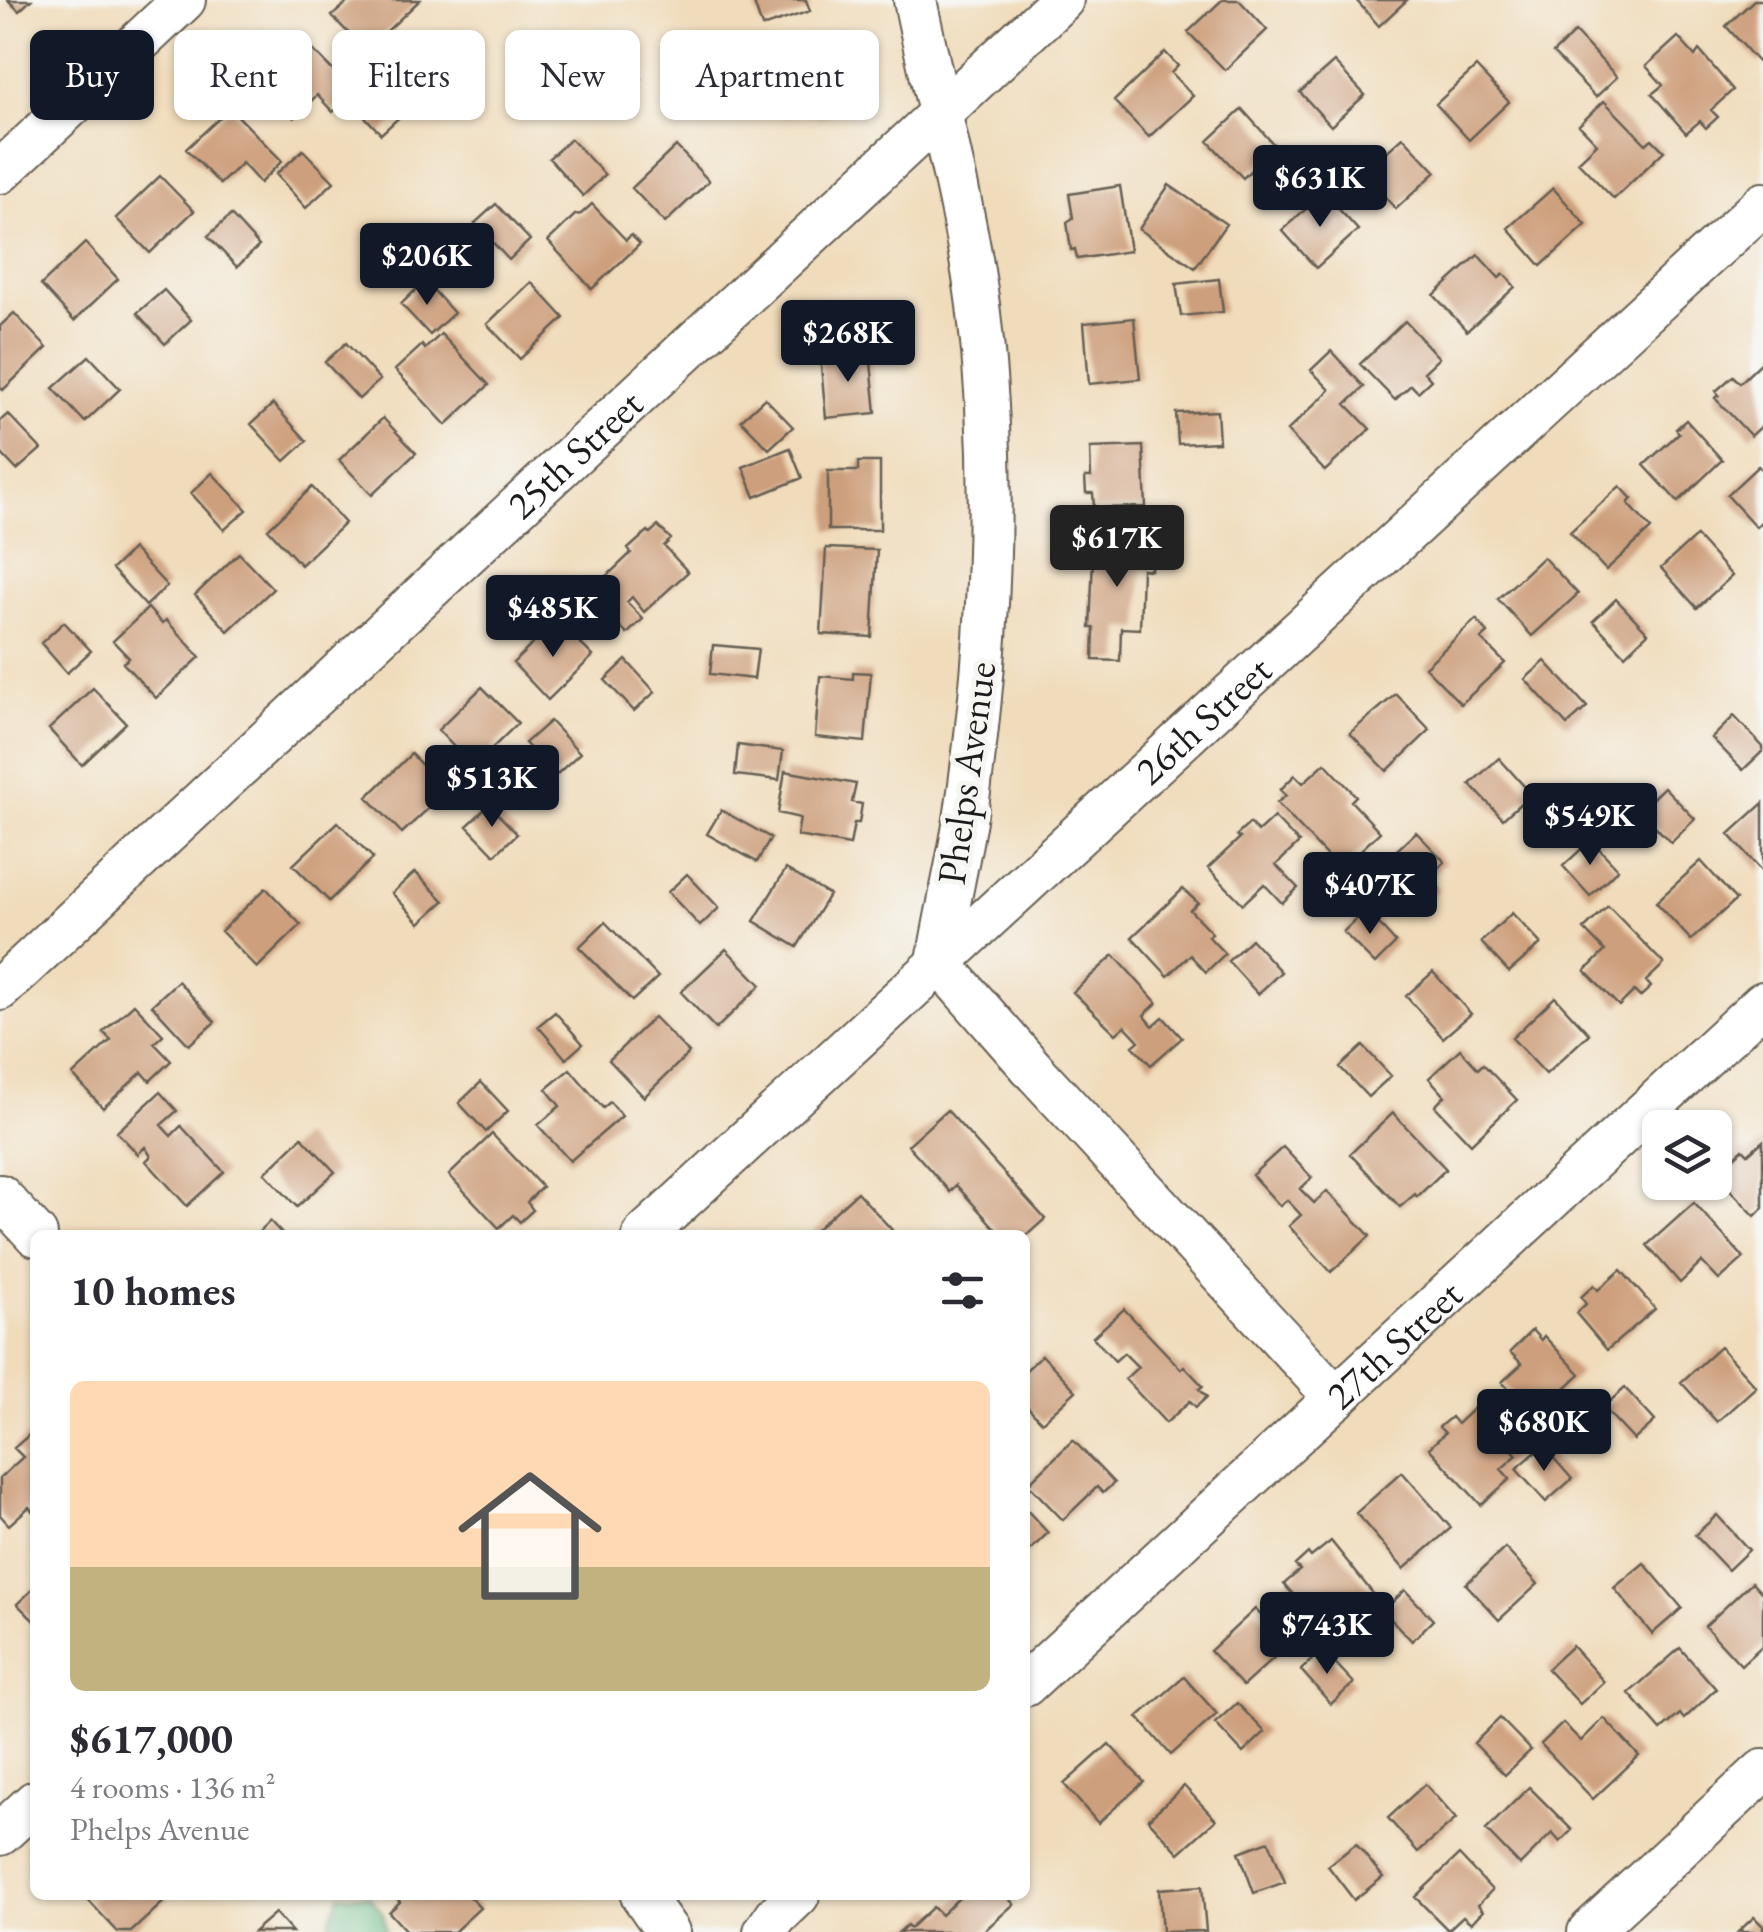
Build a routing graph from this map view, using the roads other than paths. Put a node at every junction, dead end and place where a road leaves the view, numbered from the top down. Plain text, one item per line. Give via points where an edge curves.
1 (184, 0) edge
2 (915, 0) edge
3 (1062, 0) edge
4 (938, 114) junction
5 (0, 172) edge
6 (1763, 204) edge
7 (938, 962) junction
8 (0, 989) edge
9 (1763, 1003) edge
10 (0, 1196) edge
11 (31, 1230) edge
12 (649, 1230) edge
13 (1336, 1398) junction
14 (1030, 1680) edge
15 (1763, 1771) edge
16 (30, 1807) edge
17 (0, 1834) edge
18 (646, 1900) edge
19 (793, 1900) edge
20 (668, 1932) edge
21 (765, 1932) edge
22 (1589, 1932) edge

1 - 5 street
2 - 4 street, Phelps Avenue
3 - 4 street, 25th Street
4 - 7 street, Phelps Avenue via 978,305 989,549 964,820
4 - 8 street, 25th Street
6 - 7 street, 26th Street
7 - 12 street, 26th Street
7 - 13 street
9 - 13 street, 27th Street
10 - 11 street
13 - 14 street, 27th Street
15 - 22 street
16 - 17 street
18 - 20 street
19 - 21 street

